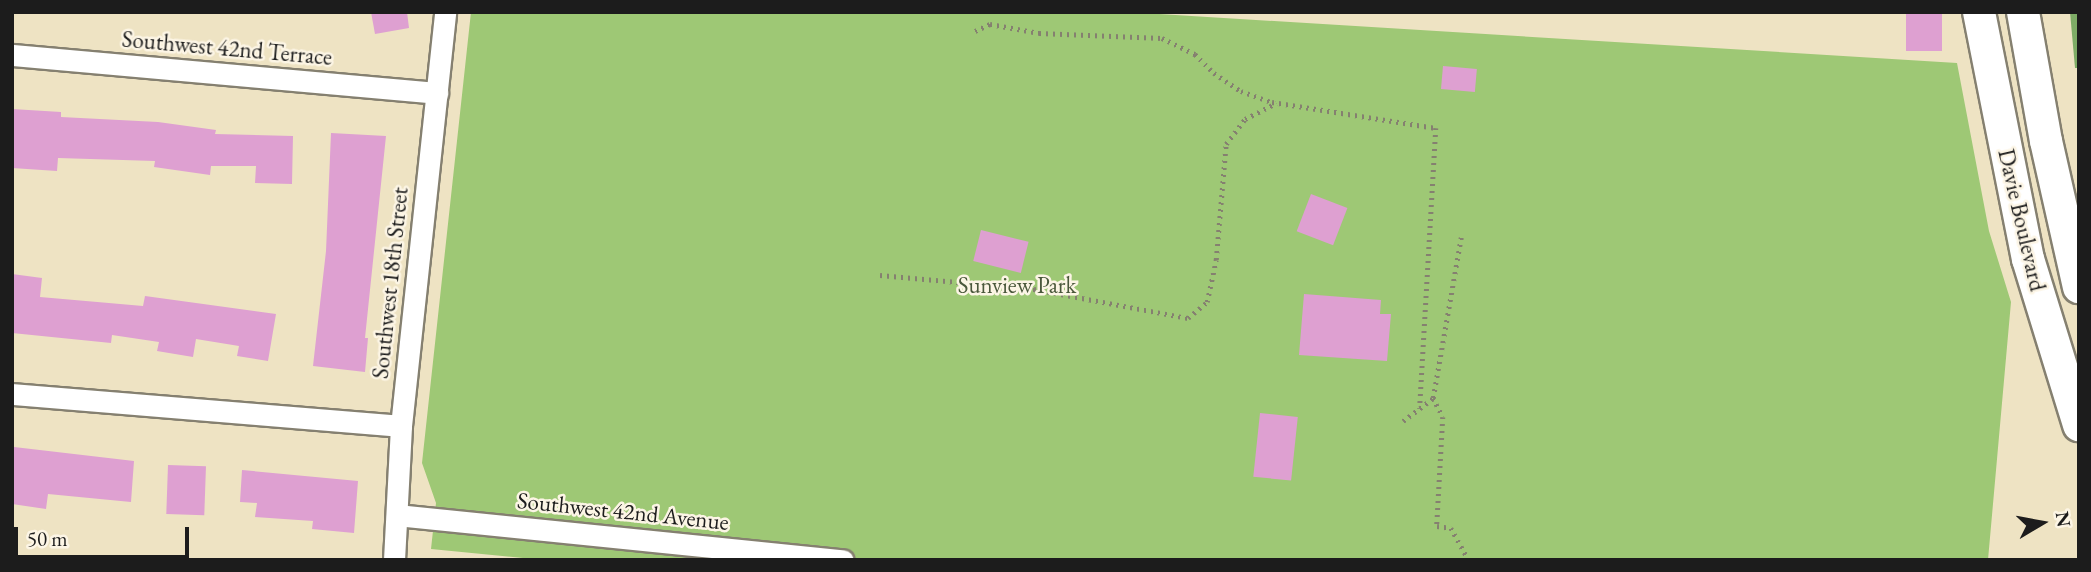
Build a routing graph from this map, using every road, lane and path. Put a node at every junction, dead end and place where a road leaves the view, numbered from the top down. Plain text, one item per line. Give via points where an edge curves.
1 (445, 12) edge
2 (1979, 12) edge
3 (2023, 12) edge
4 (975, 31) dead end
5 (12, 55) edge
6 (437, 93) junction
7 (1277, 102) junction
8 (1461, 237) dead end
9 (880, 275) dead end
10 (2079, 287) edge
11 (12, 394) edge
12 (1433, 398) junction
13 (1420, 409) junction
14 (1403, 421) dead end
15 (2079, 425) edge
16 (401, 426) junction
17 (397, 515) junction
18 (394, 560) edge
19 (843, 560) edge
20 (1469, 560) edge

1 - 6 street, Southwest 18th Street
2 - 15 main road, Davie Boulevard via 2028,259
3 - 10 main road, Davie Boulevard
4 - 7 path via 990,24 1040,33 1162,38 1195,54 1241,91
5 - 6 street, Southwest 42nd Terrace
6 - 16 street, Southwest 18th Street
7 - 9 path via 1245,119 1226,144 1208,302 1188,318 1034,289
7 - 13 path via 1436,128
8 - 12 path
11 - 16 street
12 - 13 path
12 - 20 path via 1443,417 1437,526 1451,528
13 - 14 path
16 - 17 street, Southwest 18th Street
17 - 18 street, Southwest 18th Street
17 - 19 street, Southwest 42nd Avenue

